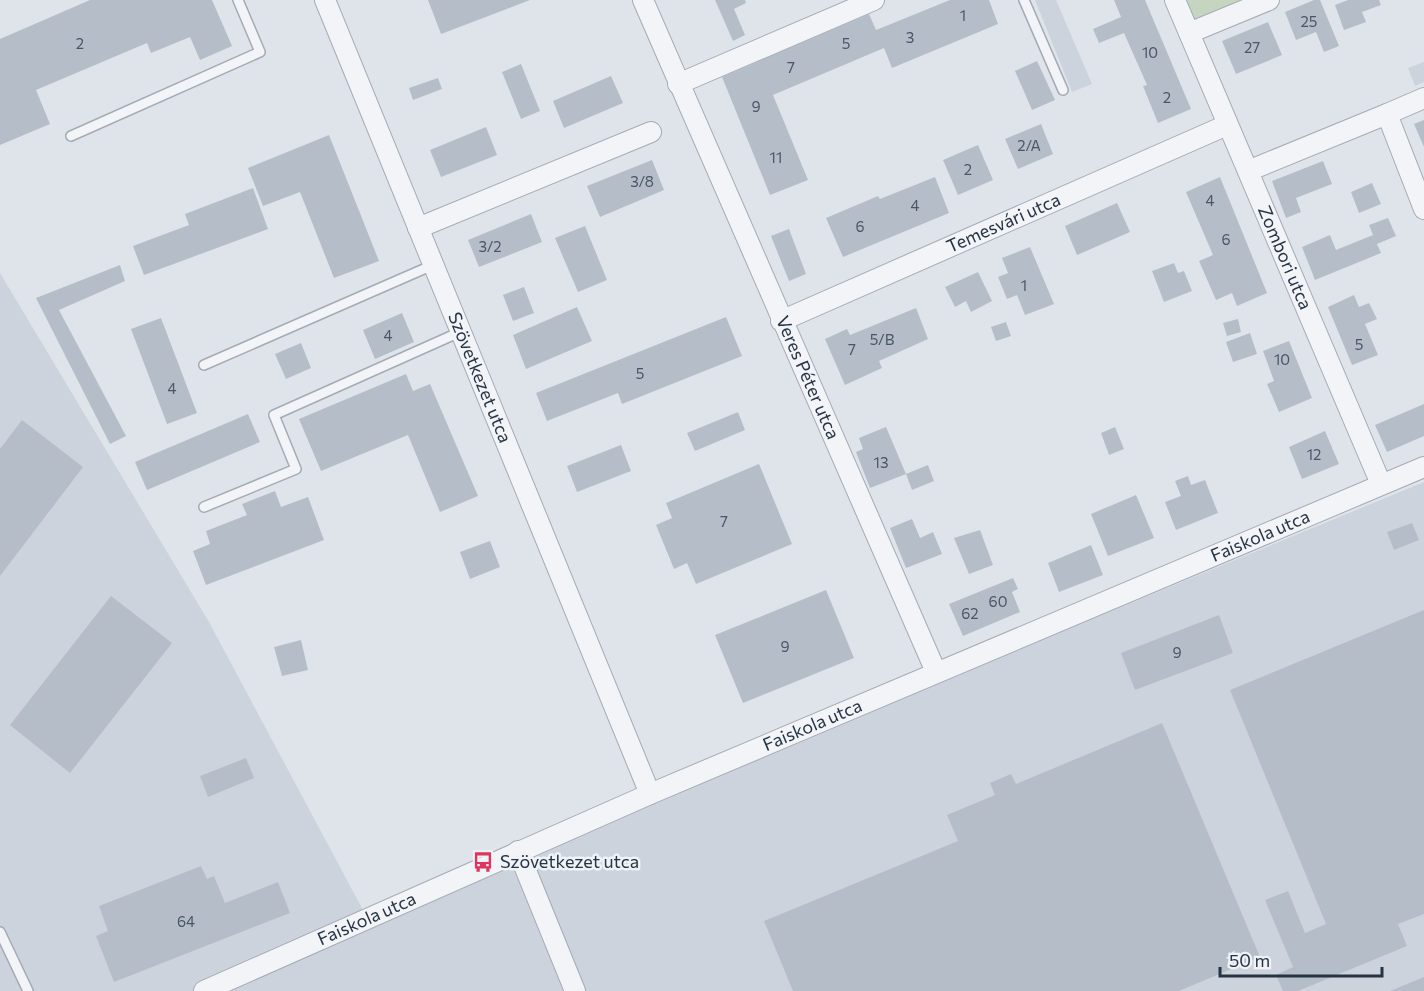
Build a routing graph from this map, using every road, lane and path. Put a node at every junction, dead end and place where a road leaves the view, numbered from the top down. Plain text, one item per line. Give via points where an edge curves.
1 (238, 0) edge
2 (325, 0) edge
3 (643, 0) edge
4 (874, 0) edge
5 (1024, 0) edge
6 (1175, 0) edge
7 (1269, 0) edge
8 (1189, 33) junction
9 (678, 84) junction
10 (1062, 90) dead end
11 (1424, 98) edge
12 (1387, 114) junction
13 (1227, 125) junction
14 (651, 132) dead end
15 (71, 136) dead end
16 (1248, 171) junction
17 (1424, 209) edge
18 (418, 228) junction
19 (433, 266) junction
20 (781, 321) junction
21 (460, 332) junction
22 (204, 365) dead end
23 (1424, 468) edge
24 (1381, 484) junction
25 (204, 507) dead end
26 (936, 672) junction
27 (650, 794) junction
28 (518, 851) junction
29 (0, 932) edge
30 (28, 991) edge
31 (204, 991) edge
32 (575, 991) edge

1 - 15 lane via 260,52
2 - 18 street, Szövetkezet utca
3 - 9 street, Veres Péter utca
4 - 9 street
5 - 10 lane
6 - 8 street, Zombori utca
7 - 8 street
8 - 13 street, Zombori utca
9 - 20 street, Veres Péter utca
11 - 12 street
12 - 16 street
12 - 17 street
13 - 16 street, Zombori utca
13 - 20 street, Temesvári utca
14 - 18 street
16 - 24 street, Zombori utca
18 - 19 street, Szövetkezet utca
19 - 21 street, Szövetkezet utca
19 - 22 lane
20 - 26 street, Veres Péter utca
21 - 25 lane via 274,415 296,468
21 - 27 street, Szövetkezet utca
23 - 24 street, Faiskola utca
24 - 26 street, Faiskola utca
26 - 27 street, Faiskola utca
27 - 28 street, Faiskola utca
28 - 31 street, Faiskola utca
28 - 32 street
29 - 30 lane

